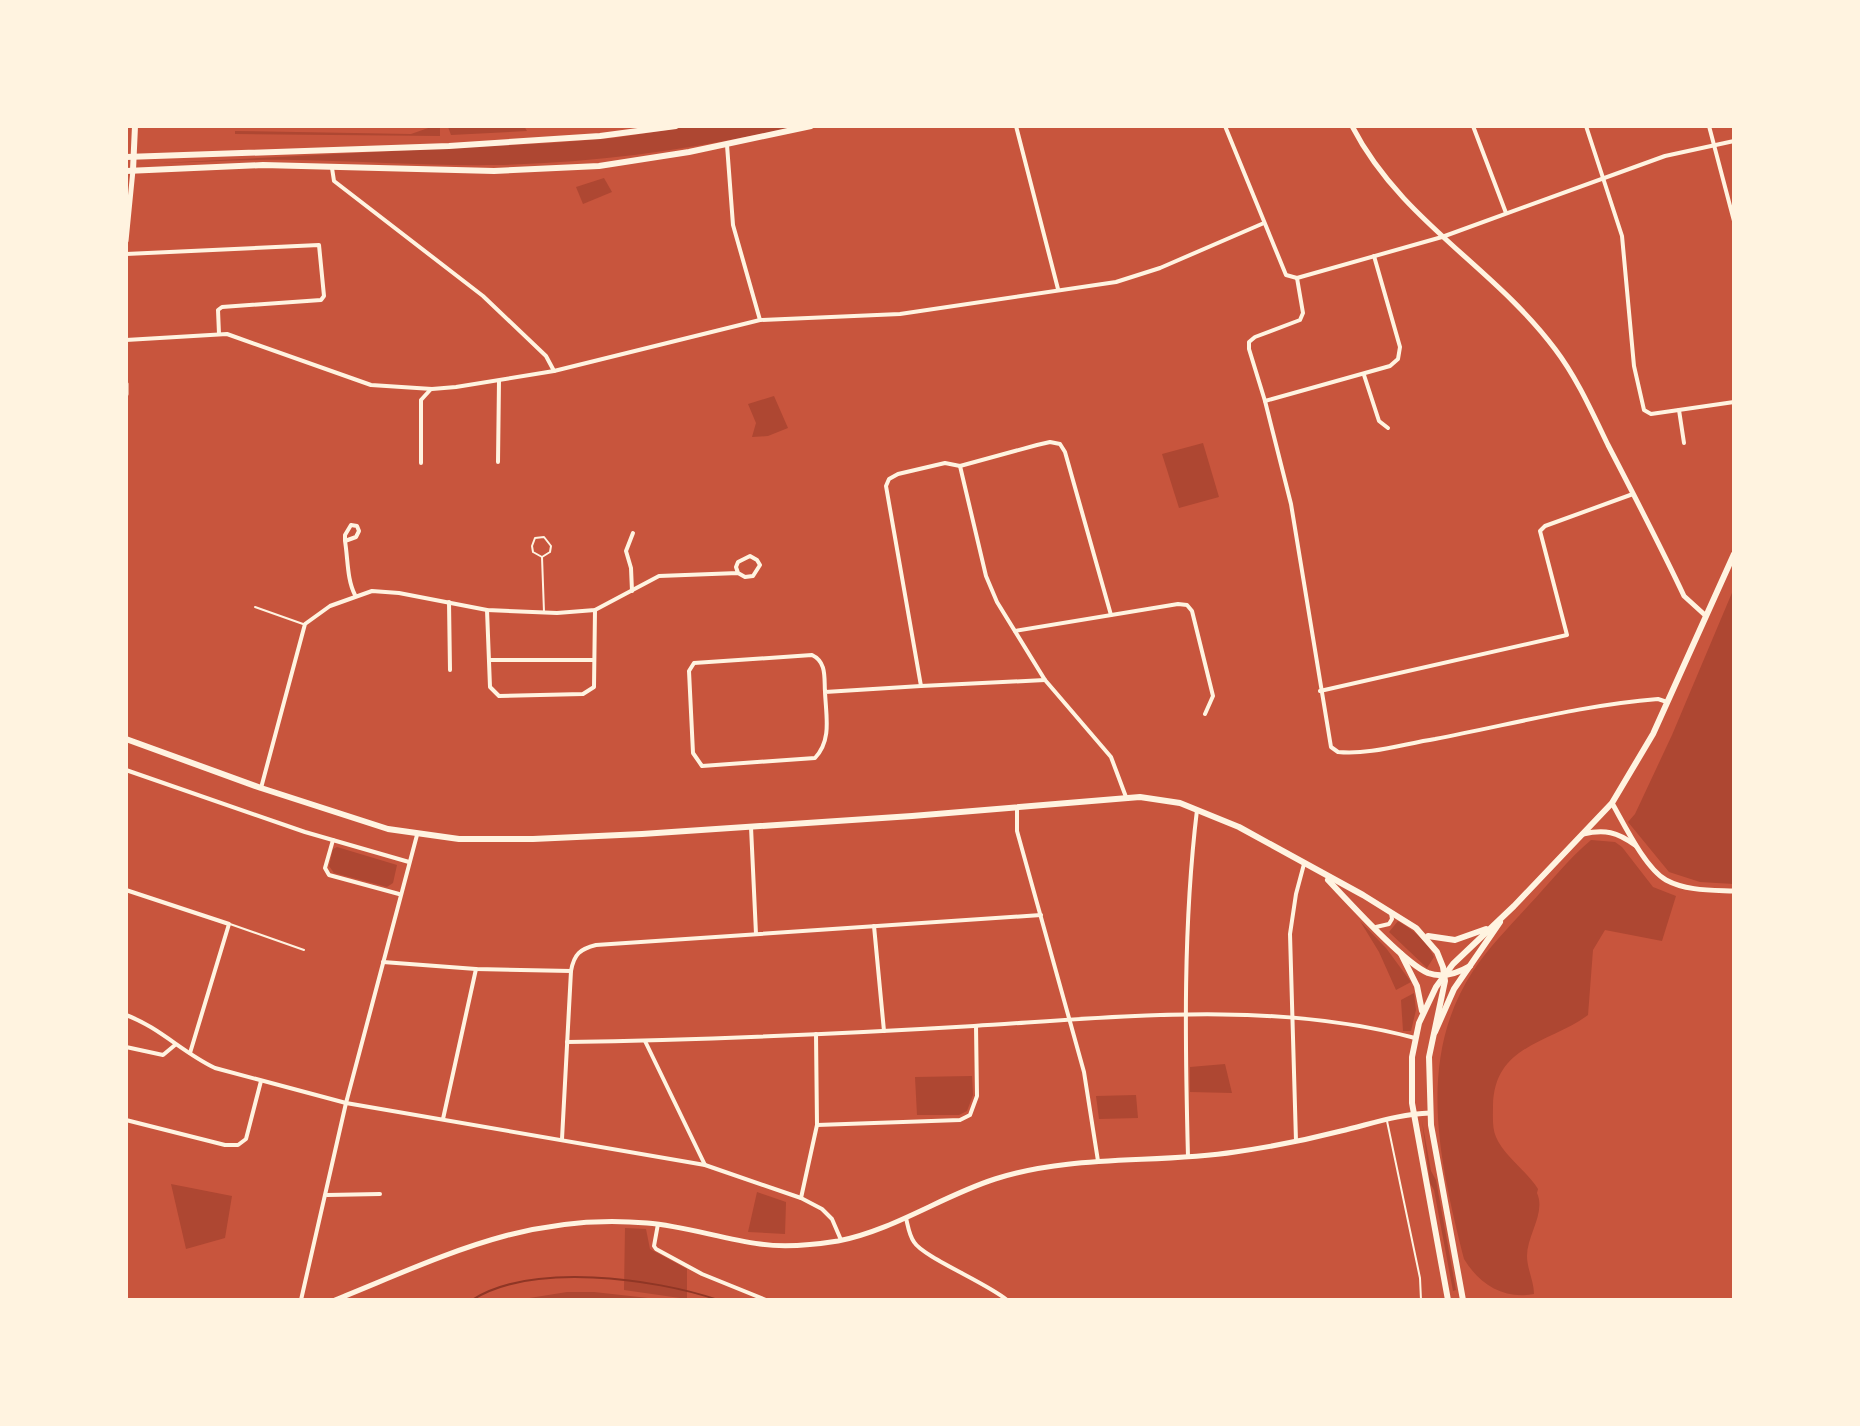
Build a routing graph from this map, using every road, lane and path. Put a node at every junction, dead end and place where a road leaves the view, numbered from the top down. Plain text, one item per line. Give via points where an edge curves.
1 (135, 126) edge
2 (676, 126) edge
3 (811, 126) edge
4 (1016, 126) edge
5 (1225, 126) edge
6 (1352, 126) edge
7 (1473, 126) edge
8 (1586, 126) edge
9 (1709, 126) edge
10 (1734, 141) edge
11 (1714, 144) junction
12 (727, 145) junction
13 (135, 156) junction
14 (126, 157) edge
15 (332, 167) junction
16 (130, 171) edge
17 (1605, 178) junction
18 (1506, 213) junction
19 (1734, 221) edge
20 (1264, 223) junction
21 (1442, 237) junction
22 (126, 241) edge
23 (126, 254) edge
24 (1374, 256) junction
25 (1297, 278) junction
26 (1058, 289) junction
27 (760, 320) junction
28 (219, 334) junction
29 (126, 340) edge
30 (554, 371) junction
31 (1364, 375) junction
32 (499, 380) junction
33 (126, 384) edge
34 (432, 389) junction
35 (126, 394) edge
36 (1265, 401) junction
37 (1734, 402) edge
38 (1679, 410) junction
39 (1388, 428) dead end
40 (1684, 443) dead end
41 (498, 462) dead end
42 (421, 463) dead end
43 (960, 466) junction
44 (1634, 494) junction
45 (633, 533) dead end
46 (345, 541) dead end
47 (1734, 554) edge
48 (542, 557) junction
49 (738, 573) junction
50 (632, 591) junction
51 (355, 595) junction
52 (449, 602) junction
53 (255, 607) dead end
54 (487, 610) junction
55 (595, 610) junction
56 (544, 613) junction
57 (1111, 615) junction
58 (1706, 616) junction
59 (305, 624) junction
60 (1015, 631) junction
61 (489, 660) junction
62 (594, 660) junction
63 (450, 670) dead end
64 (1045, 680) junction
65 (921, 686) junction
66 (1320, 691) junction
67 (825, 692) junction
68 (1667, 702) junction
69 (1205, 714) dead end
70 (126, 739) edge
71 (126, 770) edge
72 (261, 788) junction
73 (1126, 797) junction
74 (1612, 803) junction
75 (1017, 807) junction
76 (1197, 810) junction
77 (751, 827) junction
78 (1583, 834) junction
79 (417, 835) junction
80 (333, 840) junction
81 (1639, 848) junction
82 (409, 862) junction
83 (1304, 864) junction
84 (1323, 875) junction
85 (126, 890) edge
86 (1734, 891) edge
87 (400, 894) junction
88 (1509, 911) junction
89 (1390, 913) junction
90 (1041, 915) junction
91 (229, 924) junction
92 (874, 926) junction
93 (1376, 927) junction
94 (1489, 927) junction
95 (756, 934) junction
96 (1423, 934) junction
97 (304, 950) dead end
98 (1399, 951) junction
99 (383, 962) junction
100 (1470, 966) junction
101 (476, 969) junction
102 (571, 971) junction
103 (1445, 975) junction
104 (126, 1015) edge
105 (1184, 1015) junction
106 (1422, 1016) junction
107 (1070, 1019) junction
108 (1292, 1019) junction
109 (976, 1026) junction
110 (884, 1031) junction
111 (816, 1034) junction
112 (1415, 1038) junction
113 (645, 1041) junction
114 (567, 1042) junction
115 (175, 1044) junction
116 (126, 1047) edge
117 (1430, 1047) junction
118 (190, 1053) junction
119 (261, 1080) junction
120 (346, 1103) junction
121 (1414, 1113) junction
122 (1430, 1113) junction
123 (443, 1119) junction
124 (1387, 1119) junction
125 (126, 1120) edge
126 (817, 1125) junction
127 (562, 1139) junction
128 (1296, 1141) junction
129 (1188, 1157) junction
130 (1098, 1161) junction
131 (705, 1165) junction
132 (380, 1194) dead end
133 (327, 1195) junction
134 (801, 1198) junction
135 (906, 1218) junction
136 (658, 1224) junction
137 (841, 1240) junction
138 (301, 1300) edge
139 (335, 1300) edge
140 (766, 1300) edge
141 (1007, 1300) edge
142 (1421, 1300) edge
143 (1448, 1300) edge
144 (1463, 1300) edge

1 - 13 main road
2 - 13 main road via 464,145
3 - 12 main road
4 - 26 street
5 - 20 street
6 - 21 street via 1406,203
7 - 18 street
8 - 17 street
9 - 11 street
10 - 11 street
11 - 17 street
11 - 19 street
12 - 15 main road via 577,167
12 - 27 street via 731,216
13 - 14 main road
13 - 16 main road
15 - 16 main road
15 - 30 street via 334,181 483,296 546,356
16 - 22 street
17 - 18 street
17 - 38 street via 1622,236 1634,366 1644,410
18 - 21 street
20 - 25 street via 1286,275
20 - 26 street via 1136,277
21 - 24 street
21 - 44 street via 1511,299 1556,350
23 - 28 street via 319,245 321,300 222,307
24 - 25 street
24 - 31 street via 1400,347 1390,366
25 - 36 street via 1300,320 1249,342
26 - 27 street via 900,314
27 - 30 street
28 - 29 street
28 - 34 street via 371,385
30 - 32 street
31 - 36 street
31 - 39 street via 1379,421
32 - 34 street
32 - 41 street
33 - 35 street
34 - 42 street via 421,400
36 - 66 street via 1291,504
37 - 38 street
38 - 40 street
43 - 57 street via 1060,444
43 - 60 street via 986,576
43 - 65 street via 945,463 898,474 886,486
44 - 58 street via 1684,596
44 - 66 street via 1540,531 1567,635
45 - 50 street via 626,551
46 - 51 street
47 - 58 main road
48 - 48 lane via 533,552 535,538 544,537 551,546
48 - 56 lane
49 - 49 street via 753,576 760,565 750,556 738,562
49 - 50 street via 659,576
50 - 55 street
51 - 52 street via 372,591
51 - 59 street
52 - 54 street
52 - 63 street
53 - 59 lane
54 - 56 street
54 - 61 street
55 - 56 street
55 - 62 street
57 - 60 street
57 - 69 street via 1187,605 1213,696
58 - 68 main road
59 - 72 street
60 - 64 street
61 - 62 street
61 - 62 street via 490,687 499,696 583,694 594,687
64 - 65 street
64 - 73 street via 1111,757
65 - 67 street
66 - 68 street via 1328,740 1338,752 1633,701
67 - 67 street via 827,737 815,758 702,766 693,753 689,671 694,663 812,655 823,664
68 - 74 main road
70 - 72 main road
71 - 80 street
72 - 79 main road
73 - 75 main road
73 - 76 main road via 1170,800
74 - 78 main road
74 - 81 street
75 - 77 main road
75 - 90 street via 1017,831
76 - 83 main road
76 - 105 street
77 - 79 main road via 533,839
77 - 95 street
78 - 81 street via 1616,833
78 - 88 main road
79 - 82 street
80 - 82 street
80 - 87 street via 325,868 329,875
81 - 86 street via 1665,879 1703,890
82 - 87 street
83 - 84 main road
83 - 108 street via 1291,924
84 - 89 main road
84 - 93 main road
85 - 91 street
87 - 99 street
88 - 94 main road
88 - 100 main road
89 - 93 street via 1389,924
89 - 96 main road
90 - 92 street
90 - 107 street
91 - 97 lane
91 - 118 street
92 - 95 street
92 - 110 street
93 - 98 main road
94 - 96 main road via 1455,940
94 - 103 main road
95 - 102 street via 596,945 577,953
96 - 103 main road
98 - 103 main road via 1430,974
98 - 106 main road via 1417,986
99 - 101 street
99 - 120 street
100 - 103 main road
100 - 117 main road via 1454,989
101 - 102 street
101 - 123 street
102 - 114 street
103 - 106 main road
103 - 117 main road
104 - 115 street
105 - 107 street
105 - 108 street
105 - 129 street
106 - 112 main road
107 - 109 street
107 - 130 street
108 - 112 street
108 - 128 street
109 - 110 street
109 - 126 street via 977,1096 970,1115 960,1120
110 - 111 street
111 - 113 street
111 - 126 street
112 - 121 main road
113 - 114 street
113 - 131 street
114 - 127 street
115 - 116 street via 163,1055
115 - 118 street
117 - 122 main road
118 - 119 street via 215,1068
119 - 120 street
119 - 125 street via 246,1139 238,1145
120 - 123 street
120 - 133 street
121 - 122 street
121 - 124 street
121 - 143 main road
122 - 144 main road
123 - 127 street
124 - 128 street
124 - 142 lane
126 - 134 street
127 - 131 street
128 - 129 street
129 - 130 street
130 - 135 street via 995,1179
131 - 134 street
132 - 133 street
133 - 138 street
134 - 137 street via 832,1219
135 - 137 street
135 - 141 street via 920,1250
136 - 137 street via 762,1245
136 - 139 street via 577,1222 512,1232 451,1251
136 - 140 street via 656,1249

